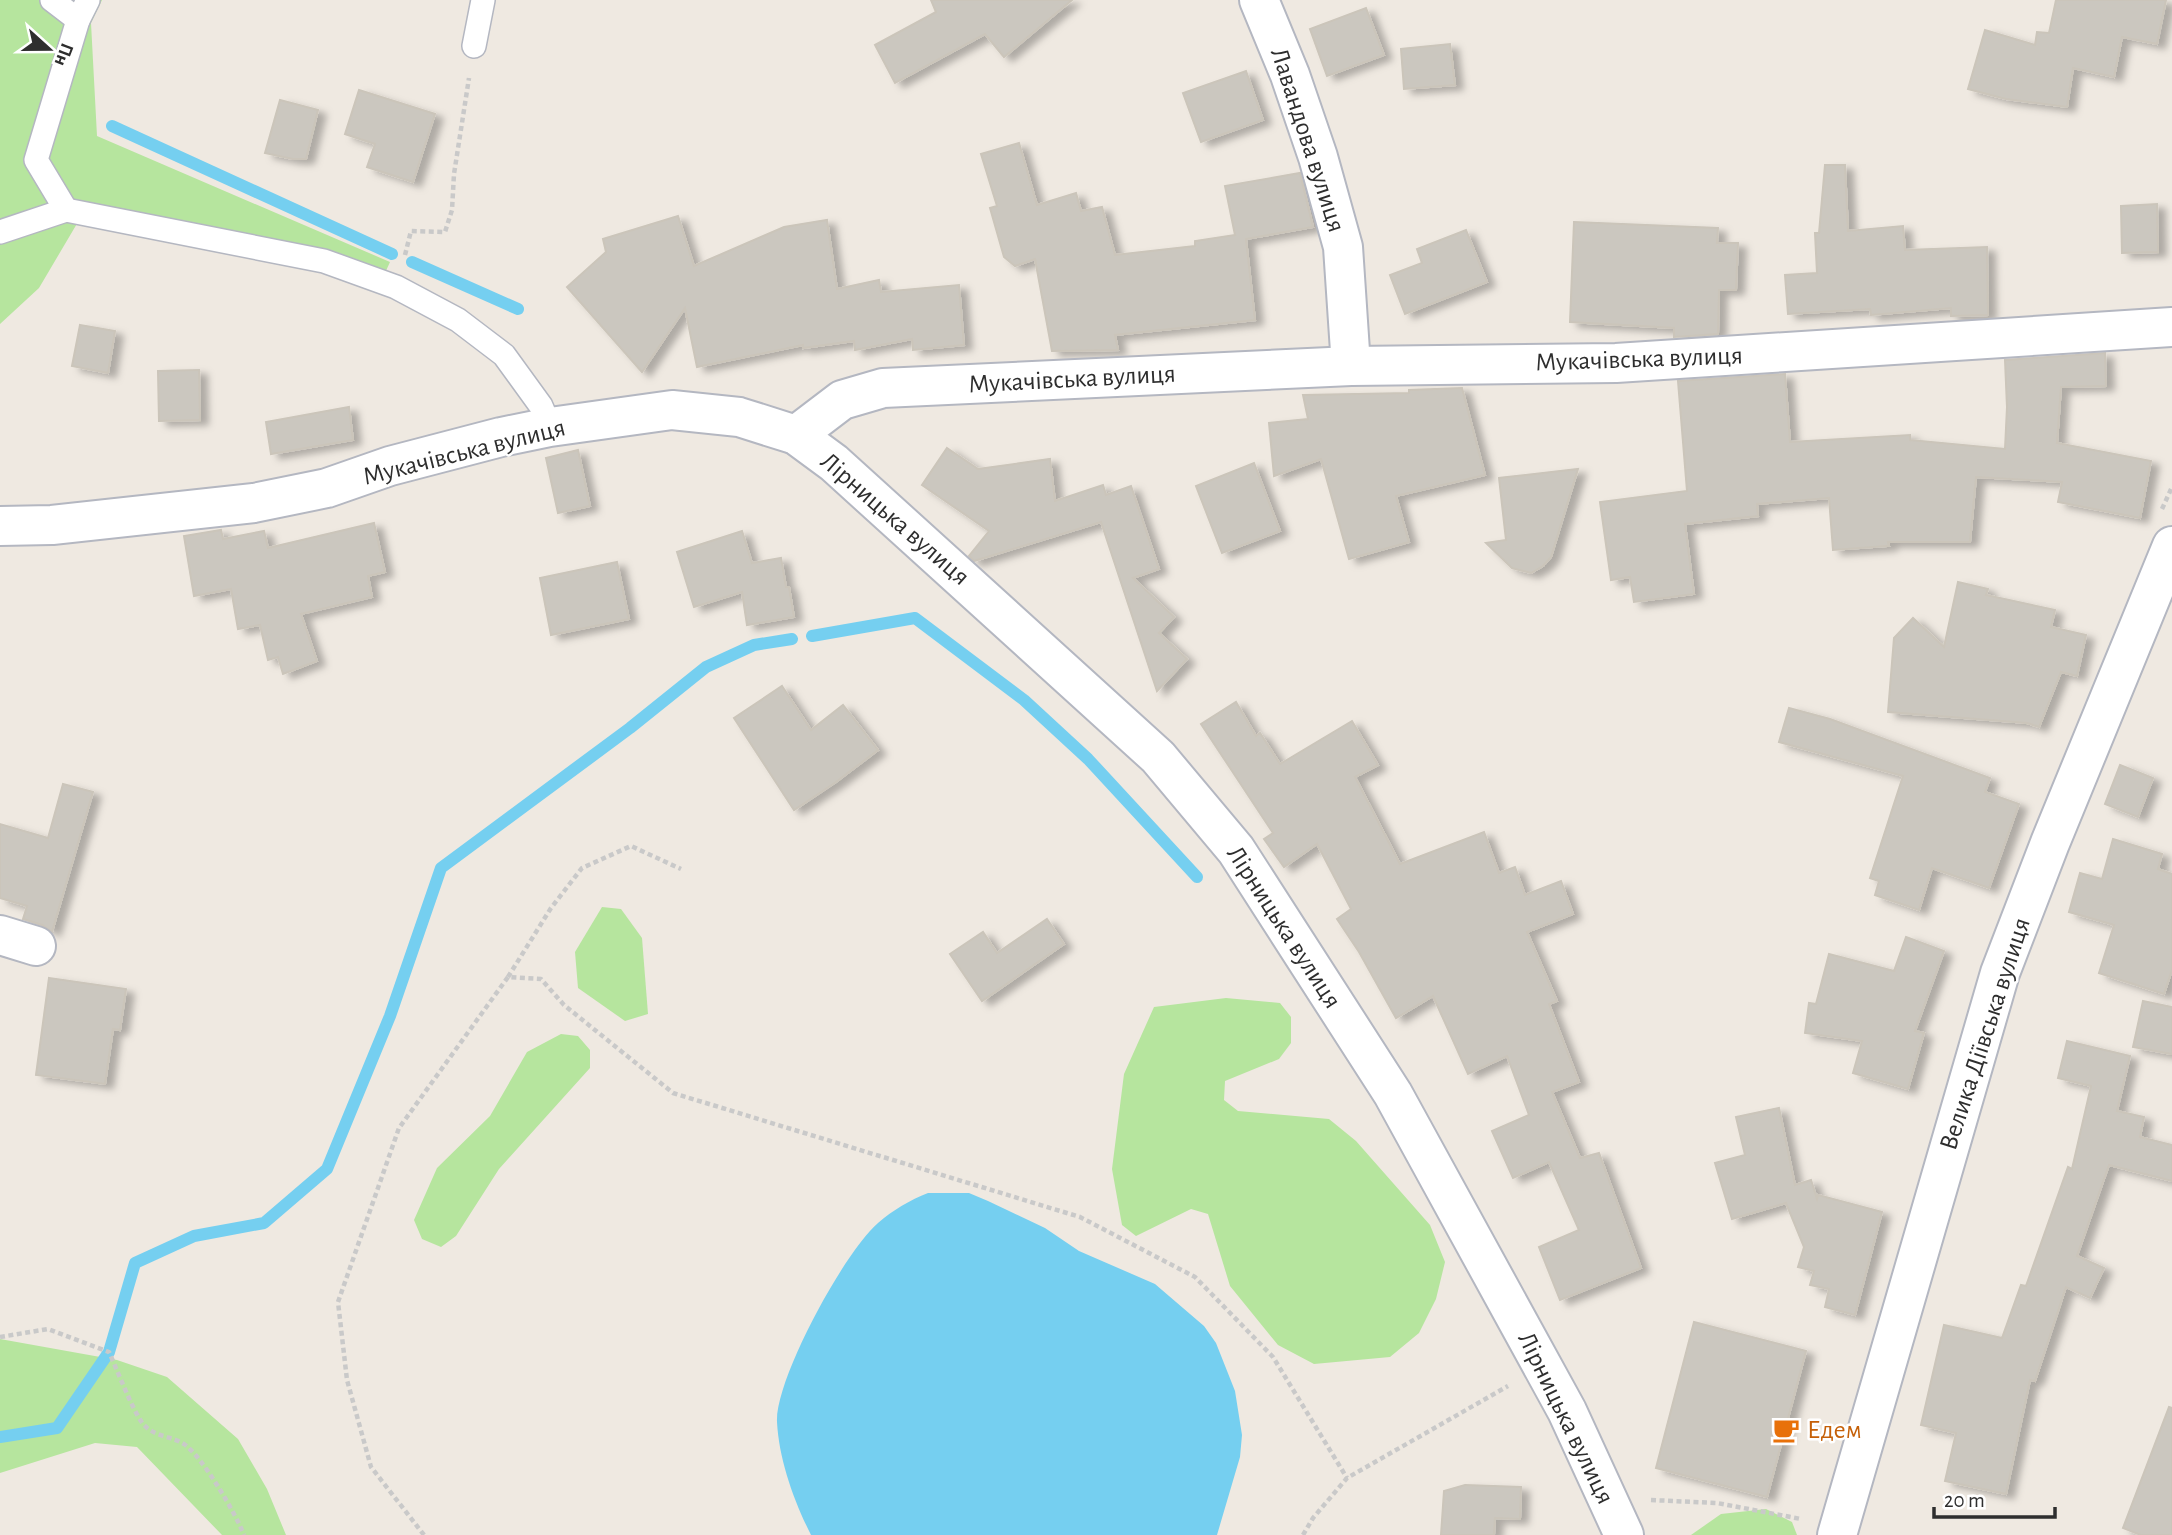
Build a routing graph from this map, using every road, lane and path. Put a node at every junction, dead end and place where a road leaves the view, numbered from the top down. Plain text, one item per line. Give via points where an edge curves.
1 (52, 0) edge
2 (483, 0) edge
3 (1259, 0) edge
4 (83, 10) edge
5 (474, 46) joint
6 (65, 210) junction
7 (0, 232) edge
8 (396, 287) junction
9 (2172, 327) edge
10 (1351, 366) junction
11 (550, 427) junction
12 (796, 435) junction
13 (0, 526) edge
14 (2172, 546) edge
15 (681, 869) dead end
16 (0, 935) edge
17 (36, 946) dead end
18 (508, 977) junction
19 (0, 1337) edge
20 (1543, 1366) junction
21 (1347, 1478) junction
22 (1639, 1499) dead end
23 (1822, 1527) edge
24 (244, 1535) edge
25 (424, 1535) edge
26 (1303, 1535) edge
27 (1623, 1535) edge

1 - 4 lane
2 - 5 lane
3 - 10 street, Лавандова вулиця via 1318,157 1343,247
4 - 6 lane via 36,160
5 - 8 path via 452,210 444,232 411,231
6 - 7 lane
6 - 8 lane via 324,261
8 - 11 lane via 458,320 504,355 541,406
9 - 10 street, Мукачівська вулиця via 1616,363
10 - 12 street, Мукачівська вулиця via 883,388 842,400
11 - 12 street, Мукачівська вулиця via 672,410 739,416
11 - 13 street, Мукачівська вулиця via 427,456 327,488 254,503 52,525
12 - 20 street, Лірницька вулиця via 844,472 1158,757 1236,850 1393,1094
14 - 23 street, Велика Діївська вулиця via 2000,973
15 - 18 path via 631,846 582,868
16 - 17 street
18 - 21 path via 541,979 564,1005 673,1093 1080,1217 1195,1277 1273,1357
18 - 25 path via 399,1128 338,1302 347,1380 371,1467
19 - 24 path via 48,1329 108,1352 142,1424 185,1445 208,1472
20 - 21 path
20 - 27 street, Лірницька вулиця
21 - 26 path
22 - 23 path via 1717,1503

